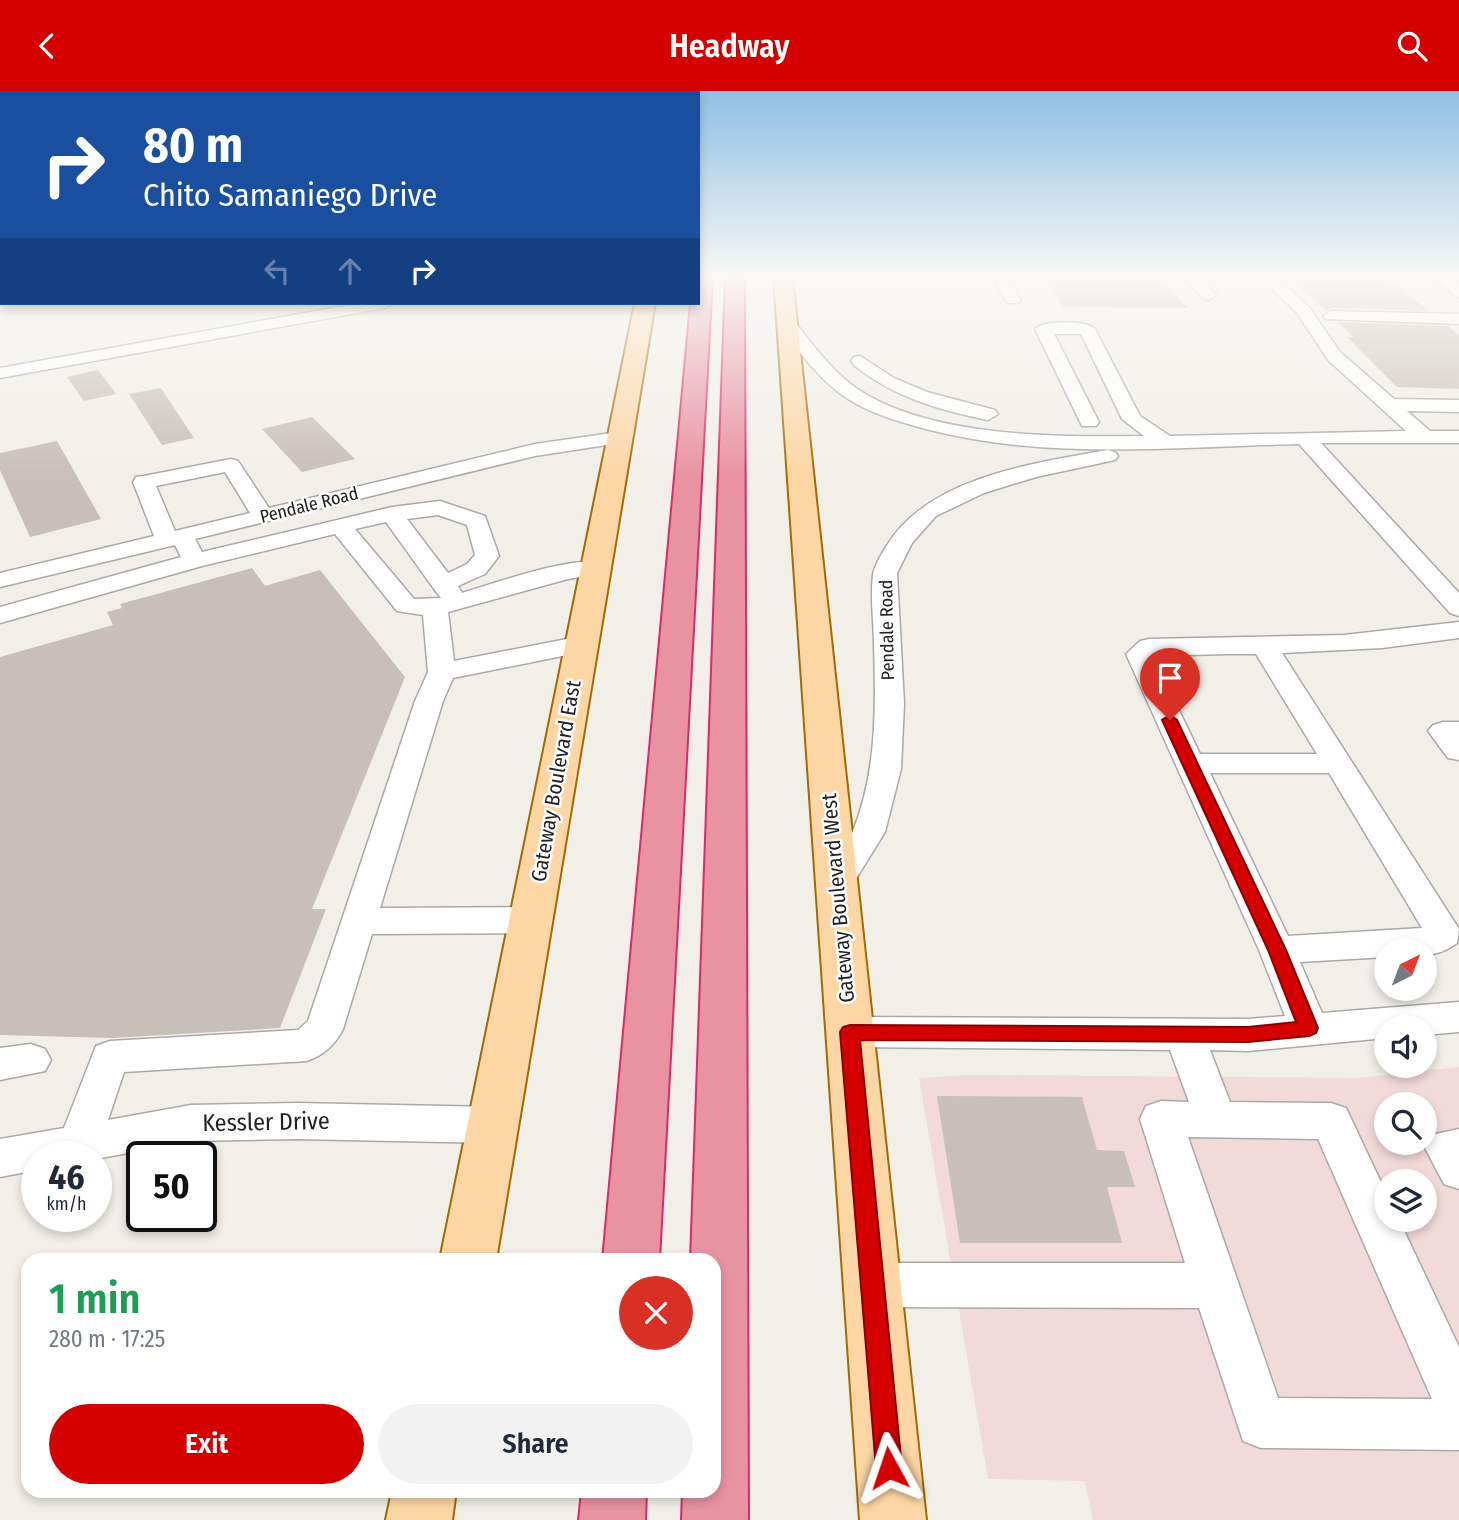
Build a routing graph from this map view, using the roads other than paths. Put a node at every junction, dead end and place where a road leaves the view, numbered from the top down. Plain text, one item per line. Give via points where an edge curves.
1 (161, 344) edge
2 (637, 344) edge
3 (699, 344) edge
4 (734, 344) edge
5 (790, 344) edge
6 (804, 344) edge
7 (1051, 344) edge
8 (1094, 344) edge
9 (1326, 344) edge
10 (860, 361) dead end
11 (0, 373) edge
12 (1389, 405) junction
13 (1459, 406) edge
14 (1008, 417) dead end
15 (1132, 419) junction
16 (1063, 422) dead end
17 (1089, 422) junction
18 (1304, 437) junction
19 (1425, 437) junction
20 (1459, 437) edge
21 (620, 438) junction
22 (1216, 440) junction
23 (1164, 441) junction
24 (391, 514) junction
25 (263, 516) junction
26 (340, 526) junction
27 (175, 538) junction
28 (195, 561) junction
29 (596, 568) junction
30 (0, 580) edge
31 (445, 598) junction
32 (1459, 608) edge
33 (0, 615) edge
34 (1459, 630) edge
35 (582, 644) junction
36 (1264, 645) junction
37 (442, 672) junction
38 (1459, 731) edge
39 (1459, 751) edge
40 (1190, 764) junction
41 (1339, 764) junction
42 (837, 882) junction
43 (531, 919) junction
44 (359, 921) junction
45 (1277, 950) junction
46 (1459, 1017) edge
47 (1309, 1028) junction
48 (850, 1032) junction
49 (1184, 1034) junction
50 (1216, 1120) junction
51 (493, 1125) junction
52 (80, 1141) joint
53 (1459, 1147) edge
54 (21, 1153) edge
55 (0, 1157) edge
56 (1459, 1170) edge
57 (469, 1253) edge
58 (632, 1253) edge
59 (720, 1253) edge
60 (872, 1285) junction
61 (1215, 1286) junction
62 (1459, 1402) edge
63 (1459, 1425) edge
64 (423, 1498) edge
65 (614, 1498) edge
66 (716, 1498) edge
67 (419, 1520) edge
68 (612, 1520) edge
69 (716, 1520) edge
70 (893, 1520) edge

1 - 11 street
2 - 21 main road, Gateway Boulevard East
3 - 58 highway
4 - 59 highway
5 - 42 main road, Gateway Boulevard West
6 - 23 street, Pendale Road via 837,382 857,396 904,415 1022,439
7 - 17 street
8 - 15 street
9 - 12 street
10 - 14 street via 910,392
12 - 13 street
12 - 19 street
15 - 17 street
15 - 23 street
16 - 17 street
18 - 19 street, Pendale Road
18 - 22 street, Pendale Road
18 - 32 street
19 - 20 street, Pendale Road
21 - 25 street, Pendale Road via 535,450
21 - 29 main road, Gateway Boulevard East
22 - 23 street, Pendale Road
22 - 42 street, Pendale Road via 1082,460 1018,475 953,498 914,525 885,573 890,725 881,794 868,835
24 - 26 street
24 - 31 street
24 - 31 street via 440,508 477,521 487,557
25 - 27 street, Pendale Road
25 - 27 street via 232,465 144,482
26 - 28 street
26 - 31 street via 406,607
27 - 28 street
27 - 30 street, Pendale Road
28 - 33 street
29 - 31 street
29 - 35 main road, Gateway Boulevard East
31 - 37 street
34 - 36 street via 1420,637
35 - 37 street
35 - 43 main road, Gateway Boulevard East
36 - 40 street via 1149,647 1139,654
36 - 41 street
37 - 44 street
38 - 39 street via 1443,731
40 - 41 street
40 - 45 street
41 - 45 street via 1444,934 1435,941
42 - 48 main road, Gateway Boulevard West
43 - 44 street
43 - 51 main road, Gateway Boulevard East
44 - 52 street via 324,1029 307,1045 110,1057
45 - 47 street
46 - 47 street
47 - 49 street via 1248,1035
48 - 49 street
48 - 60 main road, Gateway Boulevard West
49 - 50 street
50 - 61 street via 1161,1119
50 - 62 street via 1331,1121
51 - 52 street, Kessler Drive via 191,1123
51 - 57 main road, Gateway Boulevard East
53 - 56 street via 1446,1148
54 - 55 street, Kessler Drive
60 - 61 street
60 - 70 main road, Gateway Boulevard West
61 - 63 street via 1261,1423
64 - 67 main road
65 - 68 highway
66 - 69 highway

